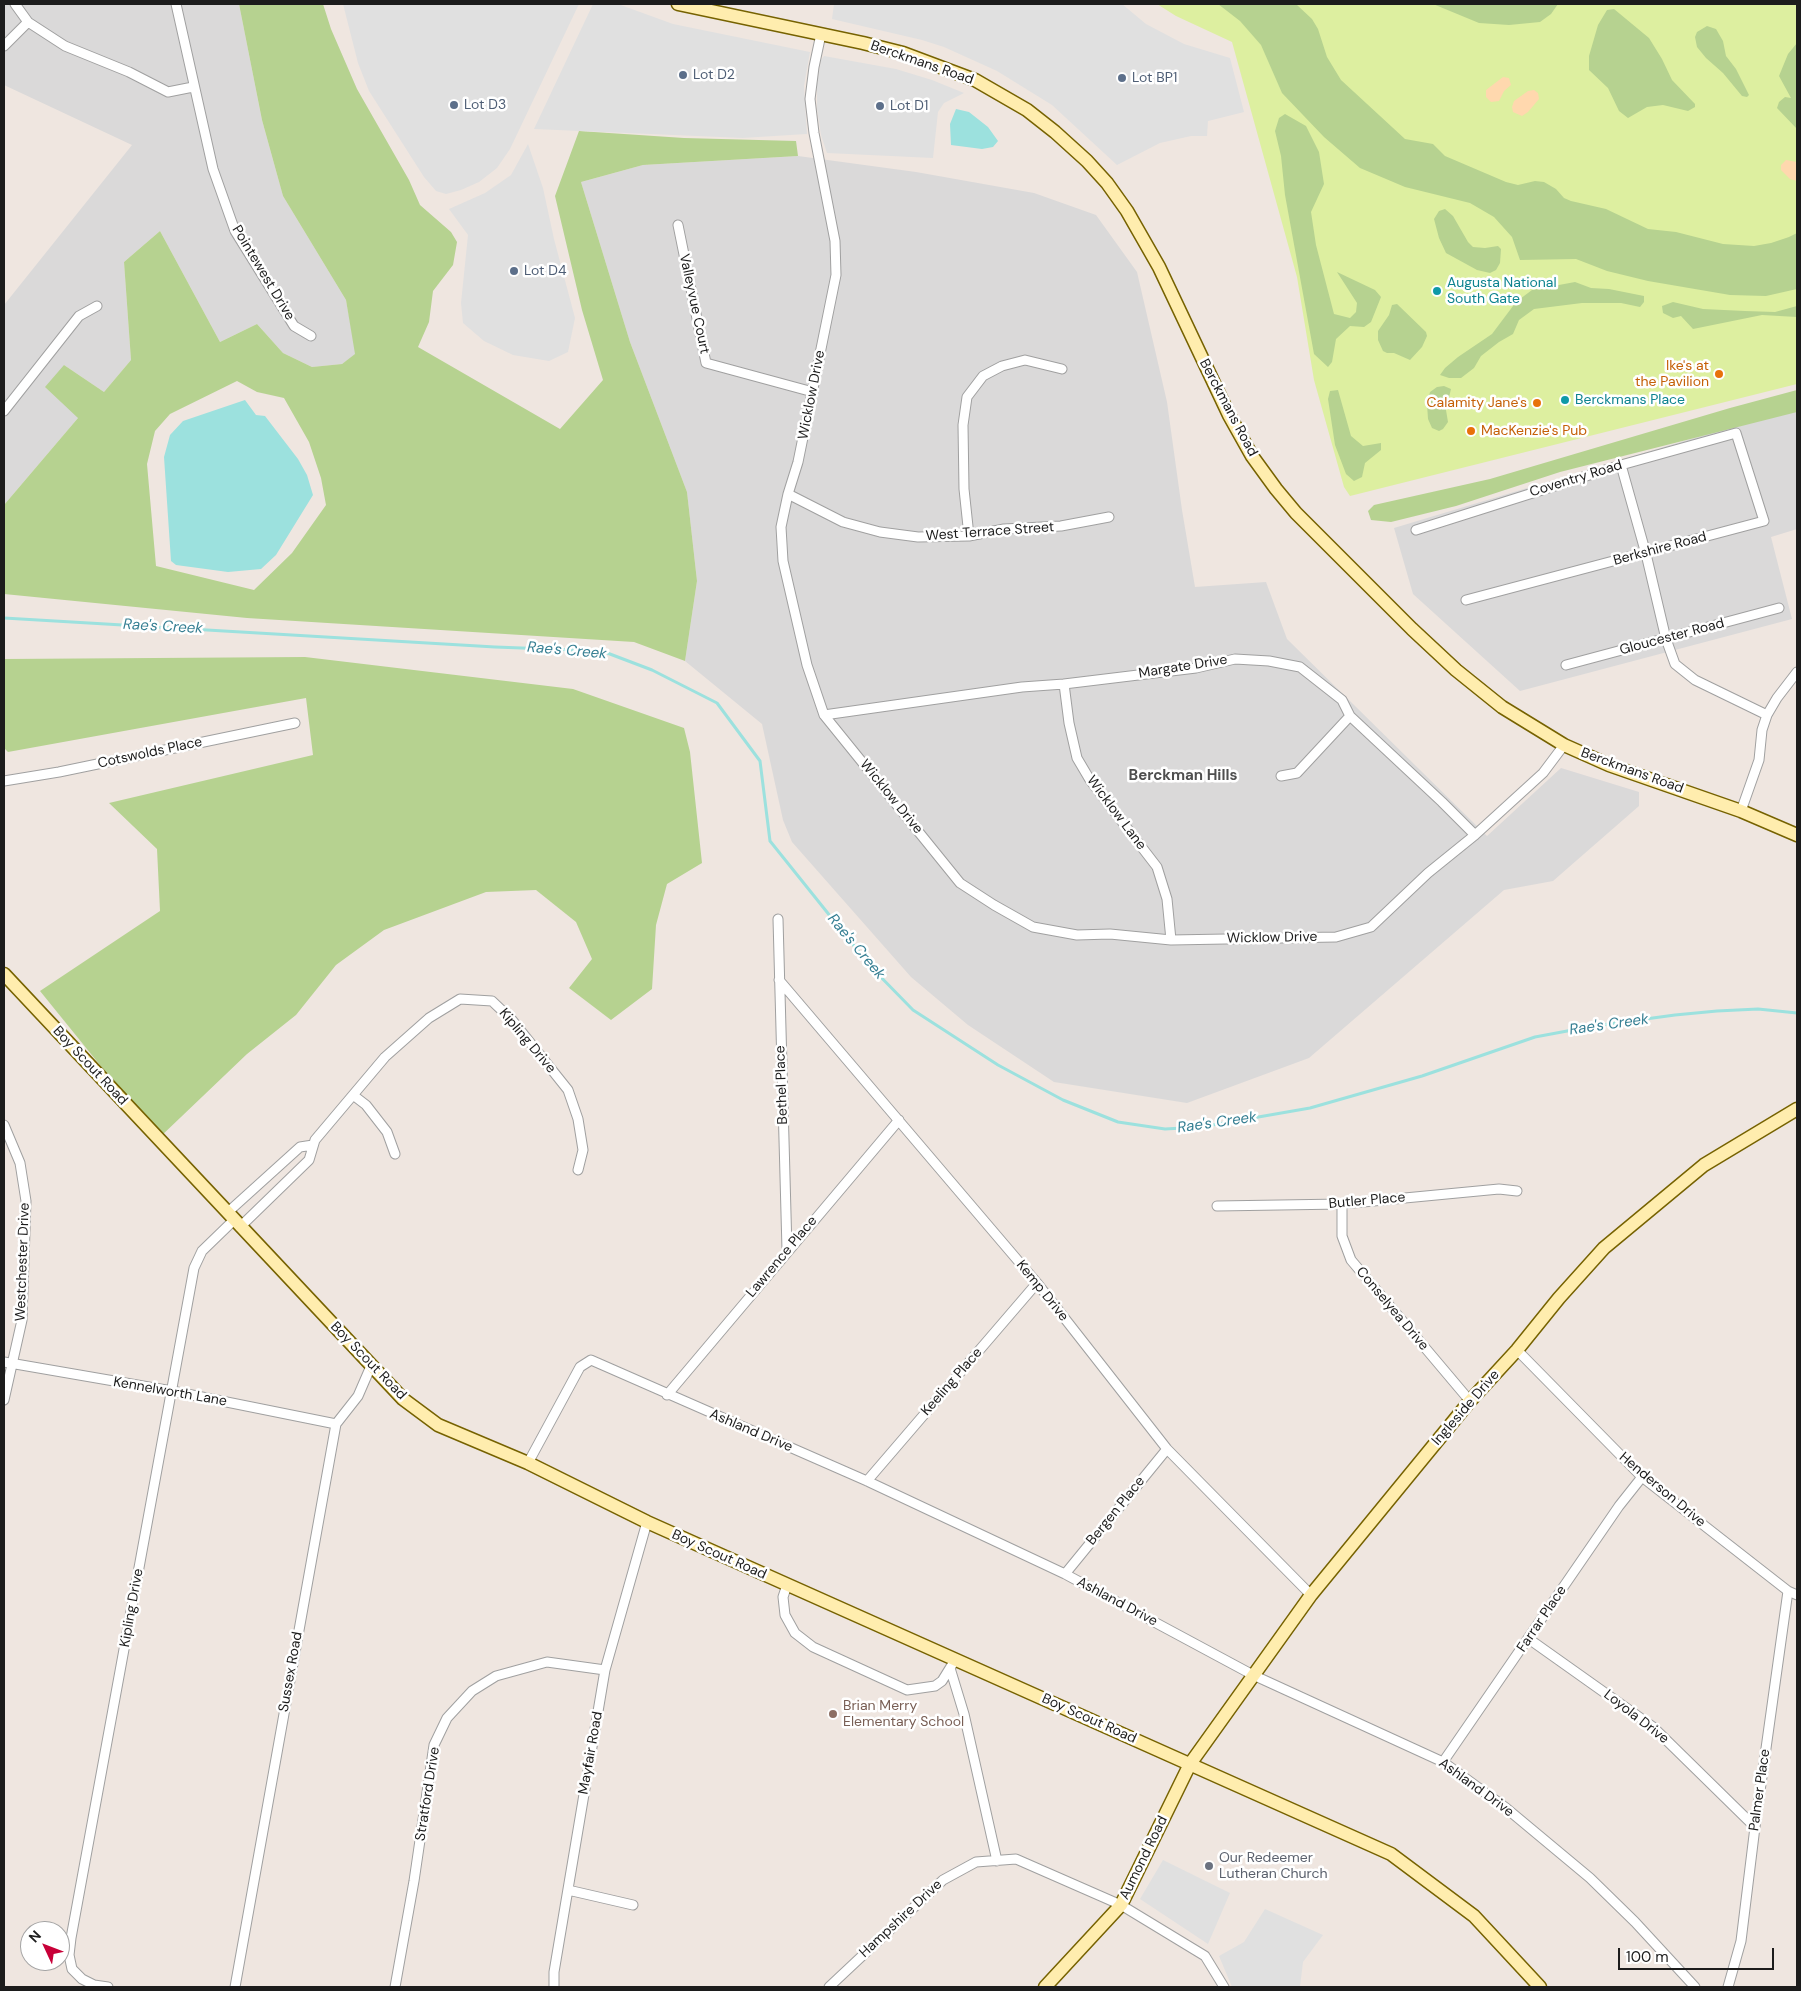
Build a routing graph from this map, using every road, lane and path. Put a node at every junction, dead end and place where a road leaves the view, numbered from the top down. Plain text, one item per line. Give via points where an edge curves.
1 (15, 4) edge
2 (176, 4) edge
3 (678, 4) edge
4 (28, 22) junction
5 (821, 34) junction
6 (4, 46) edge
7 (193, 87) junction
8 (678, 225) dead end
9 (97, 306) dead end
10 (311, 336) dead end
11 (1062, 369) dead end
12 (813, 392) junction
13 (4, 411) edge
14 (1736, 433) joint
15 (1621, 465) junction
16 (788, 494) junction
17 (1109, 517) dead end
18 (1416, 530) dead end
19 (969, 536) junction
20 (1646, 554) junction
21 (1466, 600) dead end
22 (1779, 608) dead end
23 (1666, 639) junction
24 (1566, 665) dead end
25 (1797, 672) edge
26 (1064, 684) junction
27 (824, 715) junction
28 (1767, 715) junction
29 (1350, 716) junction
30 (295, 723) dead end
31 (1564, 745) junction
32 (1281, 776) dead end
33 (4, 781) edge
34 (1741, 811) junction
35 (1797, 835) edge
36 (1474, 836) junction
37 (778, 919) dead end
38 (1171, 940) junction
39 (4, 974) edge
40 (779, 980) junction
41 (353, 1095) junction
42 (1797, 1108) edge
43 (898, 1120) junction
44 (4, 1125) edge
45 (313, 1145) junction
46 (396, 1154) dead end
47 (578, 1170) dead end
48 (1517, 1192) dead end
49 (1342, 1204) junction
50 (1217, 1206) dead end
51 (233, 1220) junction
52 (787, 1250) junction
53 (1037, 1283) junction
54 (1517, 1350) junction
55 (7, 1363) edge
56 (372, 1366) junction
57 (172, 1391) junction
58 (667, 1394) junction
59 (4, 1400) edge
60 (1470, 1401) junction
61 (336, 1424) junction
62 (1167, 1449) junction
63 (528, 1463) junction
64 (1642, 1476) junction
65 (867, 1481) junction
66 (647, 1522) junction
67 (1065, 1574) junction
68 (787, 1585) junction
69 (1793, 1593) edge
70 (1311, 1595) junction
71 (1529, 1639) junction
72 (953, 1664) junction
73 (605, 1670) junction
74 (1254, 1675) junction
75 (1443, 1762) junction
76 (1190, 1764) junction
77 (1755, 1827) junction
78 (997, 1861) junction
79 (568, 1890) junction
80 (1121, 1905) junction
81 (633, 1906) dead end
82 (108, 1987) edge
83 (235, 1987) edge
84 (395, 1987) edge
85 (554, 1987) edge
86 (829, 1987) edge
87 (1045, 1987) edge
88 (1224, 1987) edge
89 (1540, 1987) edge
90 (1695, 1987) edge
91 (1728, 1987) edge

1 - 4 street
2 - 7 street, Pointewest Drive
3 - 5 street, Berckmans Road
4 - 6 street
4 - 7 street via 66,46 168,92
5 - 12 street, Wicklow Drive via 810,99 835,241 836,275
5 - 31 street, Berckmans Road via 903,54 975,80 1027,110 1087,161 1132,219 1159,267 1229,414 1252,456 1276,489 1328,545 1456,670 1502,707
7 - 10 street, Pointewest Drive via 213,168 235,231 294,326
8 - 12 street, Valleyvue Court via 706,363
9 - 13 street via 79,316
11 - 19 street via 1025,360 1002,366 984,376 967,396 963,425
12 - 16 street, Wicklow Drive
14 - 15 street, Coventry Road
14 - 20 street, Berkshire Road via 1764,521
15 - 18 street, Coventry Road
15 - 20 street
16 - 19 street, West Terrace Street via 843,522 880,532 918,537
16 - 27 street, Wicklow Drive via 781,527 783,561 807,665
17 - 19 street, West Terrace Street
20 - 21 street, Berkshire Road
20 - 23 street
22 - 23 street, Gloucester Road
23 - 24 street, Gloucester Road
23 - 28 street via 1675,664 1695,680
25 - 28 street
26 - 27 street, Margate Drive
26 - 29 street, Margate Drive via 1196,668 1235,659 1269,661 1300,667 1342,700
26 - 38 street, Wicklow Lane via 1076,758 1157,868 1167,899
27 - 38 street, Wicklow Drive via 960,883 1033,926 1077,935 1110,934
28 - 34 street via 1759,760
29 - 32 street via 1297,773
29 - 36 street, Margate Drive
30 - 33 street, Cotswolds Place
31 - 34 street, Berckmans Road via 1609,765
31 - 36 street, Wicklow Drive via 1543,773
34 - 35 street, Berckmans Road
36 - 38 street, Wicklow Drive via 1428,873 1371,927 1336,937
37 - 40 street, Bethel Place
39 - 51 street, Boy Scout Road
40 - 43 street, Kemp Drive
40 - 52 street, Bethel Place
41 - 45 street, Kipling Drive
41 - 46 street via 366,1105 388,1132
41 - 47 street, Kipling Drive via 385,1057 429,1018 460,999 492,1001 512,1020 568,1090 578,1119 583,1150
42 - 54 street, Ingleside Drive via 1704,1165 1604,1248
43 - 52 street, Lawrence Place
43 - 53 street, Kemp Drive
44 - 55 street, Westchester Drive via 20,1163 26,1201 22,1320
45 - 51 street, Kipling Drive via 300,1147
45 - 51 street, Kipling Drive via 309,1160
48 - 49 street, Butler Place via 1499,1189
49 - 50 street, Butler Place
49 - 60 street, Conselyea Drive via 1342,1236 1351,1260
51 - 56 street, Boy Scout Road
51 - 57 street, Kipling Drive via 202,1251 194,1268
52 - 58 street, Lawrence Place
53 - 62 street, Kemp Drive
53 - 65 street, Keeling Place
54 - 60 street, Ingleside Drive
54 - 64 street, Henderson Drive
55 - 57 street, Kennelworth Lane
55 - 59 street, Westchester Drive
56 - 61 street, Sussex Road via 358,1396
56 - 63 street, Boy Scout Road via 403,1399 438,1425
57 - 61 street, Kennelworth Lane
57 - 82 street, Kipling Drive via 69,1955 72,1969 82,1979
58 - 63 street, Ashland Drive via 591,1360 580,1367
58 - 65 street, Ashland Drive
60 - 70 street, Ingleside Drive
61 - 83 street, Sussex Road
62 - 67 street, Bergen Place
62 - 70 street, Kemp Drive
63 - 66 street, Boy Scout Road
64 - 69 street, Henderson Drive
64 - 71 street, Farrar Place
65 - 67 street, Ashland Drive
66 - 68 street, Boy Scout Road
66 - 73 street, Mayfair Road
67 - 74 street, Ashland Drive
68 - 72 street, Boy Scout Road
68 - 72 street via 783,1597 785,1615 795,1633 813,1647 907,1690 935,1686
69 - 77 street, Palmer Place
70 - 74 street, Ingleside Drive
71 - 75 street, Farrar Place
71 - 77 street, Loyola Drive via 1653,1727
72 - 76 street, Boy Scout Road
72 - 78 street
73 - 79 street, Mayfair Road
73 - 84 street, Stratford Drive via 547,1662 496,1676 472,1691 447,1718 434,1745
74 - 75 street, Ashland Drive
74 - 76 street, Ingleside Drive
75 - 90 street, Ashland Drive via 1506,1808 1590,1878
76 - 80 street, Aumond Road
76 - 89 street, Boy Scout Road via 1391,1854 1474,1916
77 - 91 street, Palmer Place via 1741,1941
78 - 80 street, Hampshire Drive via 1016,1859
78 - 86 street, Hampshire Drive via 976,1862 942,1880
79 - 81 street
79 - 85 street, Mayfair Road
80 - 87 street, Aumond Road
80 - 88 street, Hampshire Drive via 1205,1956

